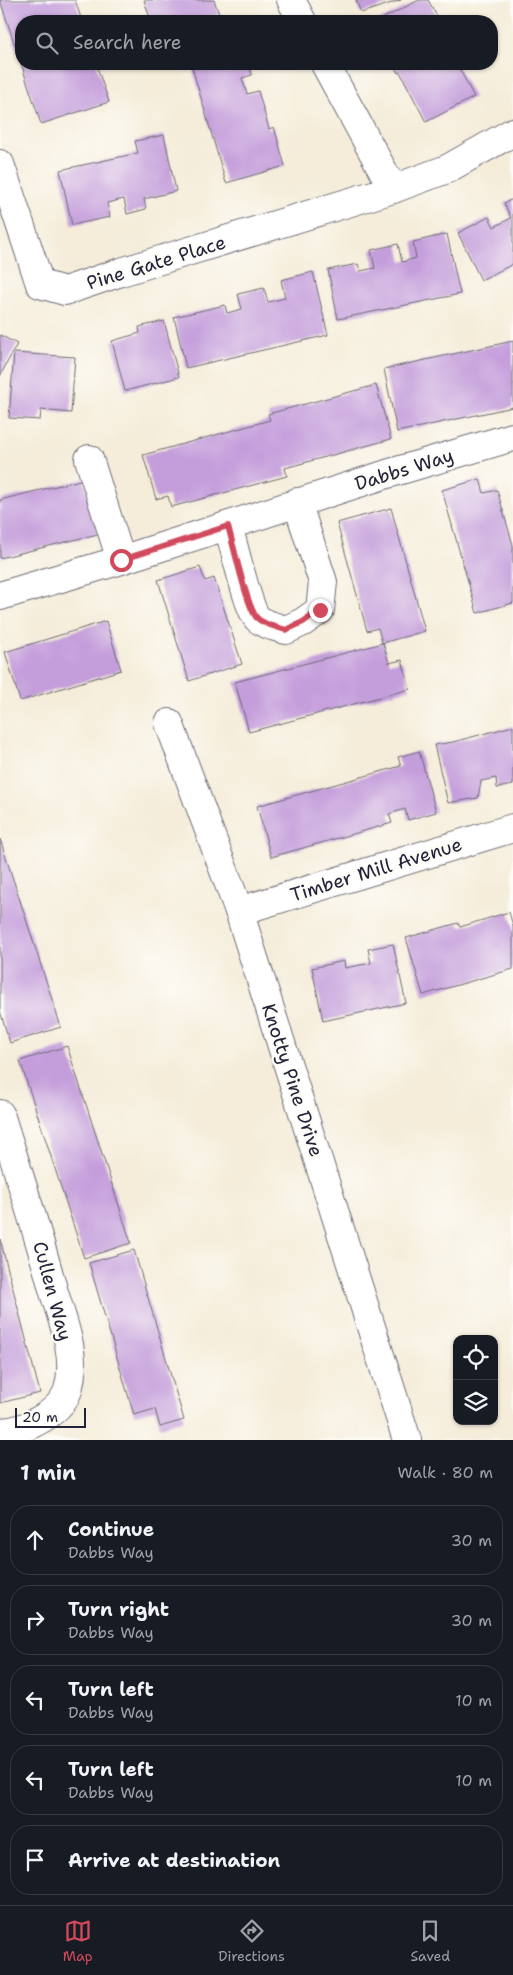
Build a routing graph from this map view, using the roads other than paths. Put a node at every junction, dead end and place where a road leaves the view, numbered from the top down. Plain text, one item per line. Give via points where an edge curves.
1 (291, 0) edge
2 (299, 15) edge
3 (328, 70) edge
4 (513, 132) edge
5 (0, 164) edge
6 (393, 189) junction
7 (512, 440) edge
8 (88, 459) dead end
9 (297, 502) junction
10 (228, 526) junction
11 (121, 560) junction
12 (0, 596) edge
13 (169, 723) dead end
14 (513, 828) edge
15 (238, 911) junction
16 (0, 1114) edge
17 (0, 1432) edge
18 (408, 1440) edge

1 - 2 street
3 - 6 street
4 - 6 street, Pine Gate Place via 447,169
5 - 6 street, Pine Gate Place via 40,284 65,291
7 - 9 street, Dabbs Way
8 - 11 street
9 - 10 street, Dabbs Way
9 - 10 street via 323,582 320,610 286,630 257,618 248,598
10 - 11 street, Dabbs Way
11 - 12 street, Dabbs Way
13 - 15 street, Knotty Pine Drive
14 - 15 street, Timber Mill Avenue
15 - 18 street, Knotty Pine Drive
16 - 17 street, Cullen Way via 43,1252 72,1364 69,1388 52,1412 12,1432

